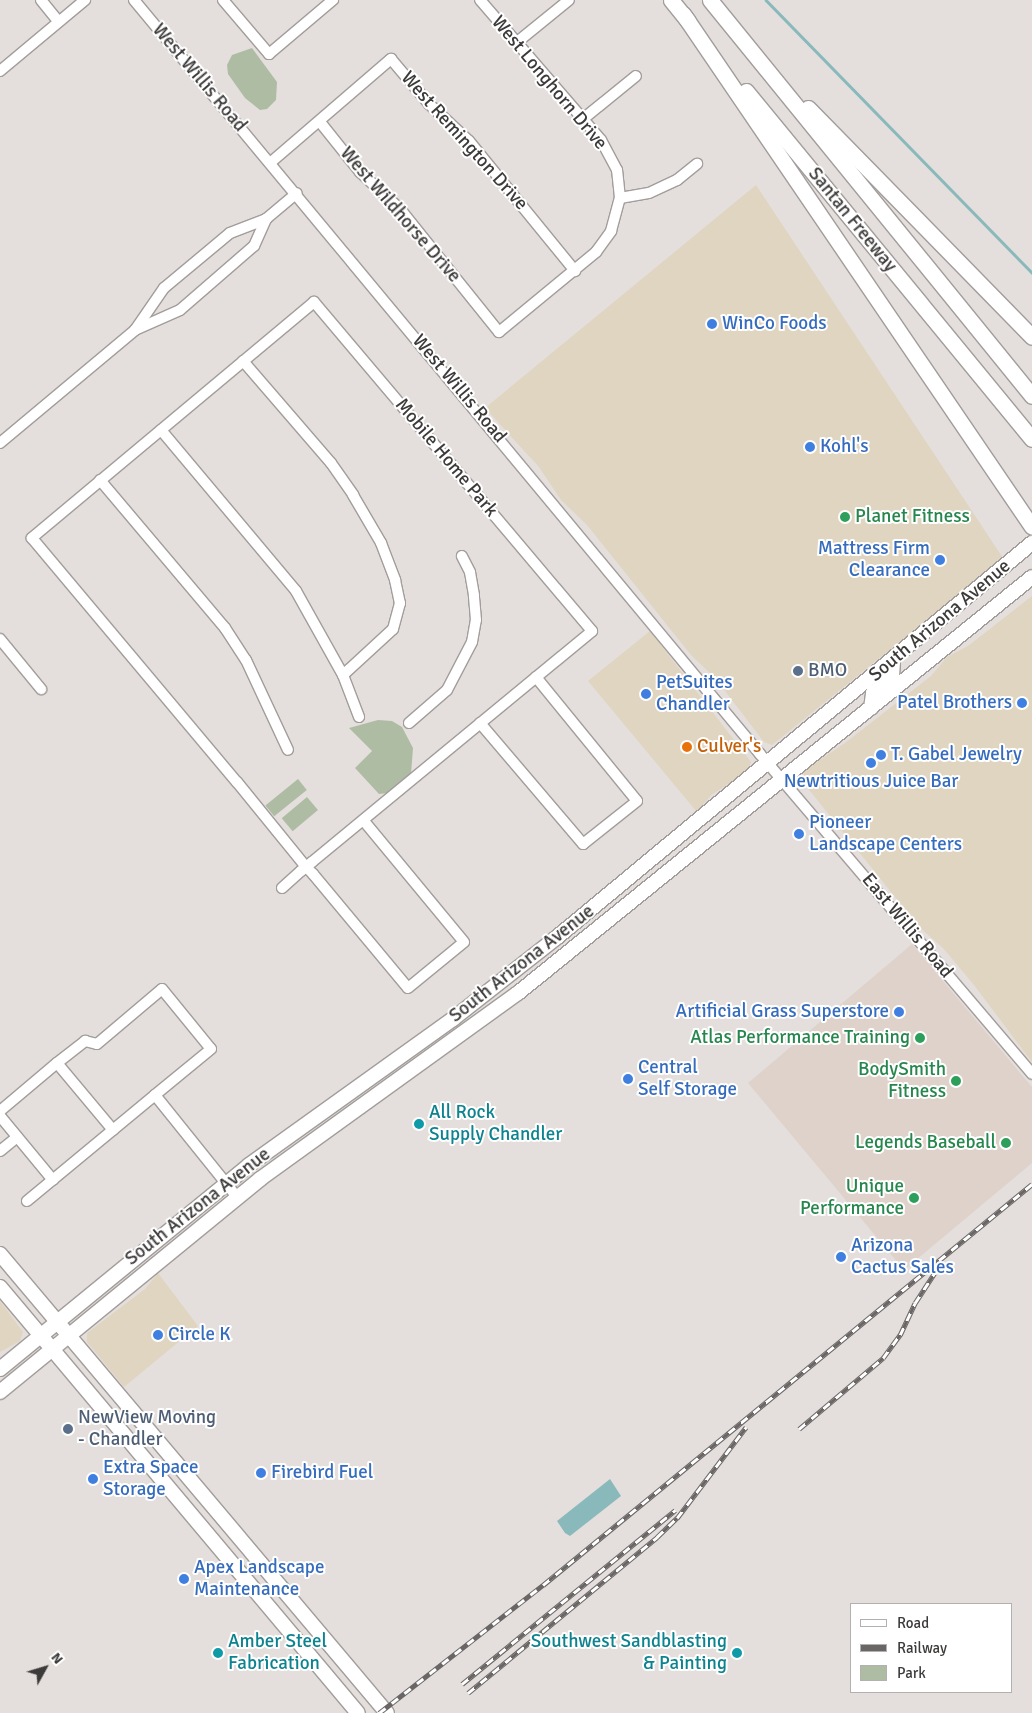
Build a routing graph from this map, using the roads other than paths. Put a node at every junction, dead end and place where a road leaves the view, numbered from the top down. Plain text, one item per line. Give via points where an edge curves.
1 (41, 0) edge
2 (85, 0) edge
3 (134, 0) edge
4 (223, 0) edge
5 (333, 0) edge
6 (480, 0) edge
7 (569, 0) edge
8 (671, 0) edge
9 (710, 0) edge
10 (683, 14) junction
11 (725, 20) junction
12 (59, 22) junction
13 (516, 43) junction
14 (0, 71) edge
15 (636, 76) dead end
16 (583, 119) junction
17 (320, 122) junction
18 (270, 163) junction
19 (696, 164) dead end
20 (296, 193) junction
21 (620, 198) junction
22 (266, 219) junction
23 (575, 271) junction
24 (135, 330) junction
25 (1032, 337) edge
26 (243, 361) junction
27 (1032, 396) edge
28 (161, 430) junction
29 (1032, 439) edge
30 (0, 442) edge
31 (100, 480) junction
32 (1032, 527) edge
33 (1032, 543) edge
34 (462, 556) dead end
35 (1032, 578) edge
36 (0, 639) edge
37 (893, 661) junction
38 (343, 675) junction
39 (536, 677) junction
40 (41, 689) dead end
41 (871, 708) junction
42 (359, 717) dead end
43 (409, 723) dead end
44 (480, 723) junction
45 (288, 750) dead end
46 (769, 764) junction
47 (782, 779) junction
48 (363, 820) junction
49 (306, 867) junction
50 (282, 888) dead end
51 (57, 1064) junction
52 (1032, 1074) edge
53 (155, 1095) junction
54 (0, 1111) edge
55 (0, 1116) edge
56 (113, 1130) junction
57 (18, 1137) junction
58 (0, 1151) edge
59 (54, 1180) junction
60 (226, 1183) junction
61 (238, 1197) junction
62 (27, 1201) dead end
63 (0, 1254) edge
64 (0, 1287) edge
65 (56, 1321) junction
66 (40, 1335) junction
67 (68, 1335) junction
68 (52, 1349) junction
69 (0, 1368) edge
70 (0, 1392) edge
71 (234, 1530) junction
72 (217, 1545) junction
73 (261, 1563) junction
74 (245, 1578) junction
75 (328, 1642) junction
76 (310, 1656) junction
77 (358, 1713) edge
78 (387, 1713) edge

1 - 12 street
2 - 12 street
3 - 18 street, West Willis Road
4 - 5 street via 269,54
6 - 13 street, West Longhorn Drive
7 - 13 street
8 - 10 highway, Santan Freeway
9 - 11 highway, Santan Freeway
10 - 29 highway, Santan Freeway
10 - 32 highway
11 - 25 highway via 828,130
11 - 27 highway, Santan Freeway
12 - 14 street
13 - 16 street, West Longhorn Drive
15 - 16 street
16 - 21 street, West Longhorn Drive via 601,140 617,170
17 - 18 street
17 - 23 street, West Wildhorse Drive via 360,172 400,209 498,332
17 - 23 street, West Remington Drive via 391,59 429,104 475,148
18 - 20 street, West Willis Road
19 - 21 street via 677,180 649,193
20 - 22 street
20 - 46 street, West Willis Road
21 - 23 street via 611,231 596,252
22 - 24 street via 230,233 164,288
22 - 24 street via 254,246 222,275 174,314
24 - 30 street
26 - 28 street, Mobile Home Park
26 - 38 street via 331,463 381,543 395,580 400,603 394,629
26 - 39 street, Mobile Home Park via 314,302 592,631
28 - 31 street, Mobile Home Park
28 - 38 street via 296,591
31 - 45 street via 225,628 246,660
31 - 49 street, Mobile Home Park via 32,538
33 - 37 main road, South Arizona Avenue
34 - 43 street via 470,572 474,595 476,620 472,642 447,690
35 - 41 main road, South Arizona Avenue
36 - 40 street
37 - 41 main road via 892,676 873,693
37 - 46 main road, South Arizona Avenue
38 - 42 street
39 - 44 street, Mobile Home Park
39 - 44 street via 637,801 583,844
41 - 47 main road, South Arizona Avenue
44 - 48 street, Mobile Home Park
46 - 47 street, West Willis Road
46 - 60 main road, South Arizona Avenue via 468,1007
47 - 52 street, East Willis Road
47 - 61 main road, South Arizona Avenue via 512,998
48 - 49 street, Mobile Home Park
48 - 49 street, Mobile Home Park via 464,942 408,988
49 - 50 street, Mobile Home Park
51 - 53 street via 85,1041 97,1044 162,989 211,1049
51 - 54 street
51 - 56 street
53 - 56 street
53 - 60 street
55 - 57 street
56 - 59 street
57 - 58 street
57 - 59 street
59 - 62 street
60 - 61 street
60 - 65 main road, South Arizona Avenue
61 - 67 main road, South Arizona Avenue
63 - 65 main road
64 - 66 main road
65 - 66 main road, South Arizona Avenue
65 - 67 main road
66 - 68 main road
66 - 69 main road, South Arizona Avenue
67 - 68 main road, South Arizona Avenue
67 - 71 main road
68 - 70 main road, South Arizona Avenue
68 - 72 main road
71 - 72 main road
71 - 73 main road
72 - 74 main road
73 - 74 main road
73 - 75 main road
74 - 76 main road
75 - 76 main road
75 - 78 main road
76 - 77 main road

